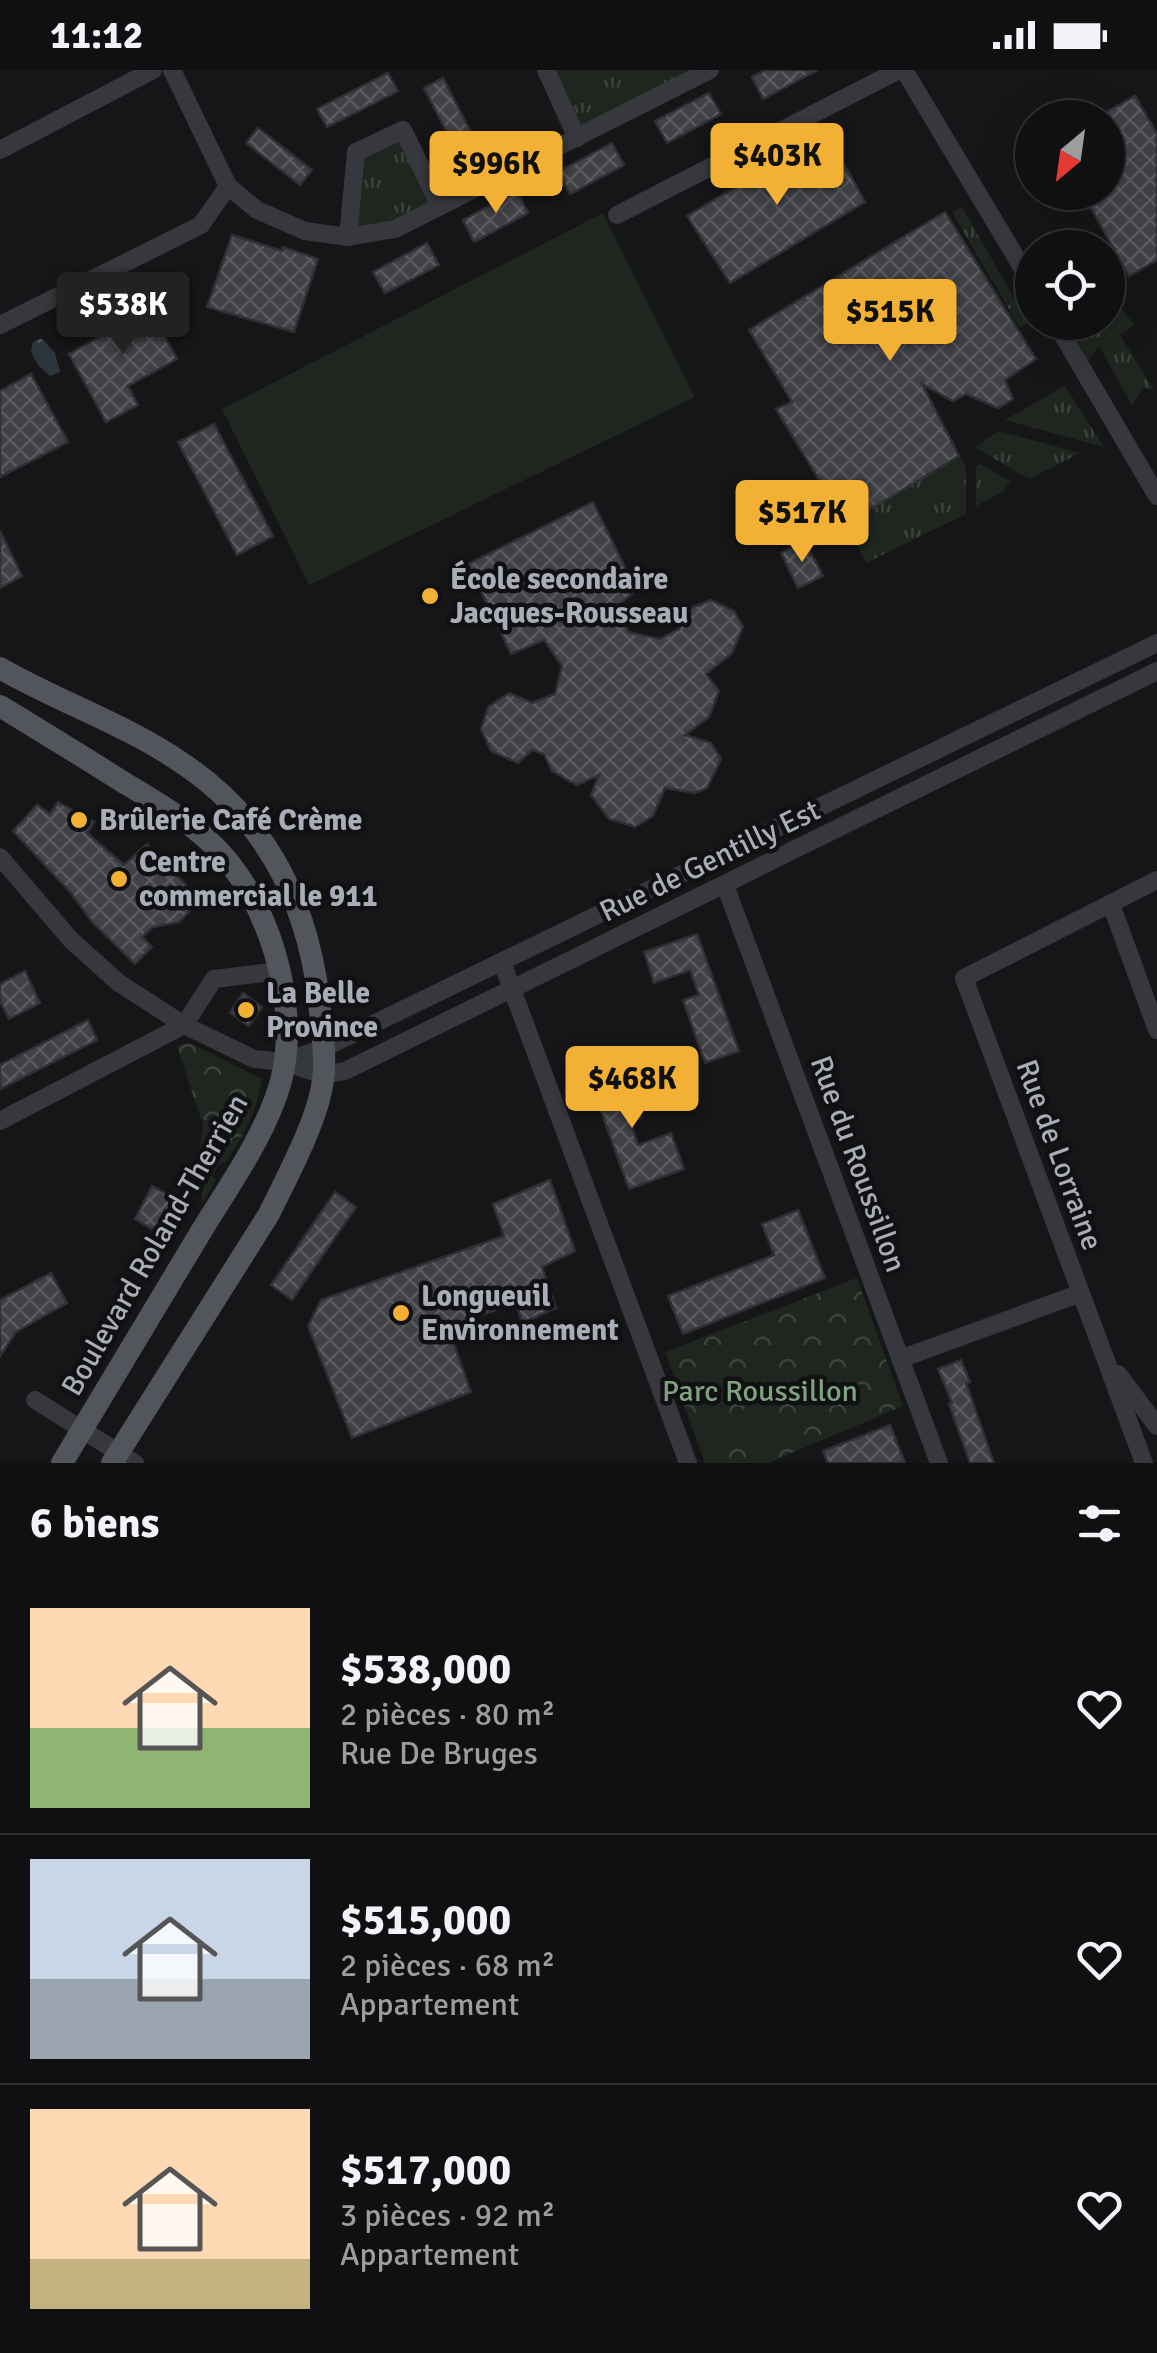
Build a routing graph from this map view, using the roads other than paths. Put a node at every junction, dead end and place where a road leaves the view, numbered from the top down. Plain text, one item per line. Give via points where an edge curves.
1 (153, 70) edge
2 (172, 70) edge
3 (546, 70) edge
4 (710, 70) edge
5 (902, 70) edge
6 (577, 138) junction
7 (0, 150) edge
8 (228, 186) junction
9 (440, 206) junction
10 (617, 215) dead end
11 (348, 237) junction
12 (1015, 256) edge
13 (0, 325) edge
14 (1066, 340) edge
15 (1157, 496) edge
16 (1157, 643) edge
17 (0, 668) edge
18 (1157, 671) edge
19 (0, 706) edge
20 (0, 858) edge
21 (1157, 880) edge
22 (725, 885) junction
23 (1110, 904) junction
24 (502, 962) junction
25 (279, 971) junction
26 (512, 989) junction
27 (184, 1025) junction
28 (1157, 1030) edge
29 (324, 1048) junction
30 (284, 1062) junction
31 (323, 1076) junction
32 (0, 1121) edge
33 (1081, 1293) junction
34 (1102, 1350) junction
35 (900, 1359) junction
36 (35, 1400) dead end
37 (1157, 1426) edge
38 (83, 1430) junction
39 (122, 1460) edge
40 (62, 1463) edge
41 (688, 1463) edge
42 (939, 1463) edge
43 (1144, 1463) edge

1 - 7 street
2 - 8 street
3 - 6 street
4 - 6 street
5 - 10 street
5 - 12 street
6 - 9 street
8 - 11 street via 257,210 305,230
8 - 13 street via 201,225
9 - 11 street via 396,229
9 - 11 street via 402,130 356,152
14 - 15 street
16 - 24 street, Rue de Gentilly Est
17 - 29 main road via 182,763 238,808 302,914 318,976
18 - 22 street, Rue de Gentilly Est
19 - 25 main road, Boulevard Roland-Therrien via 213,844 262,917
20 - 27 street via 84,952
21 - 23 street
22 - 26 street, Rue de Gentilly Est
22 - 35 street, Rue du Roussillon
23 - 28 street
23 - 33 street, Rue de Lorraine via 964,978
24 - 26 street
24 - 29 street, Rue de Gentilly Est
25 - 27 street via 214,979
25 - 30 main road, Boulevard Roland-Therrien
26 - 31 street, Rue de Gentilly Est
26 - 41 street
27 - 30 street via 254,1059
27 - 32 street
29 - 30 street, Rue de Gentilly Est
29 - 31 main road
30 - 31 street
30 - 38 main road, Boulevard Roland-Therrien via 254,1143
31 - 39 main road via 269,1214
33 - 34 street, Rue de Lorraine
33 - 35 street
34 - 37 street, Rue de Lorraine
34 - 43 street, Rue de Lorraine
35 - 42 street, Rue du Roussillon
36 - 38 street
38 - 39 street
38 - 40 main road, Boulevard Roland-Therrien

